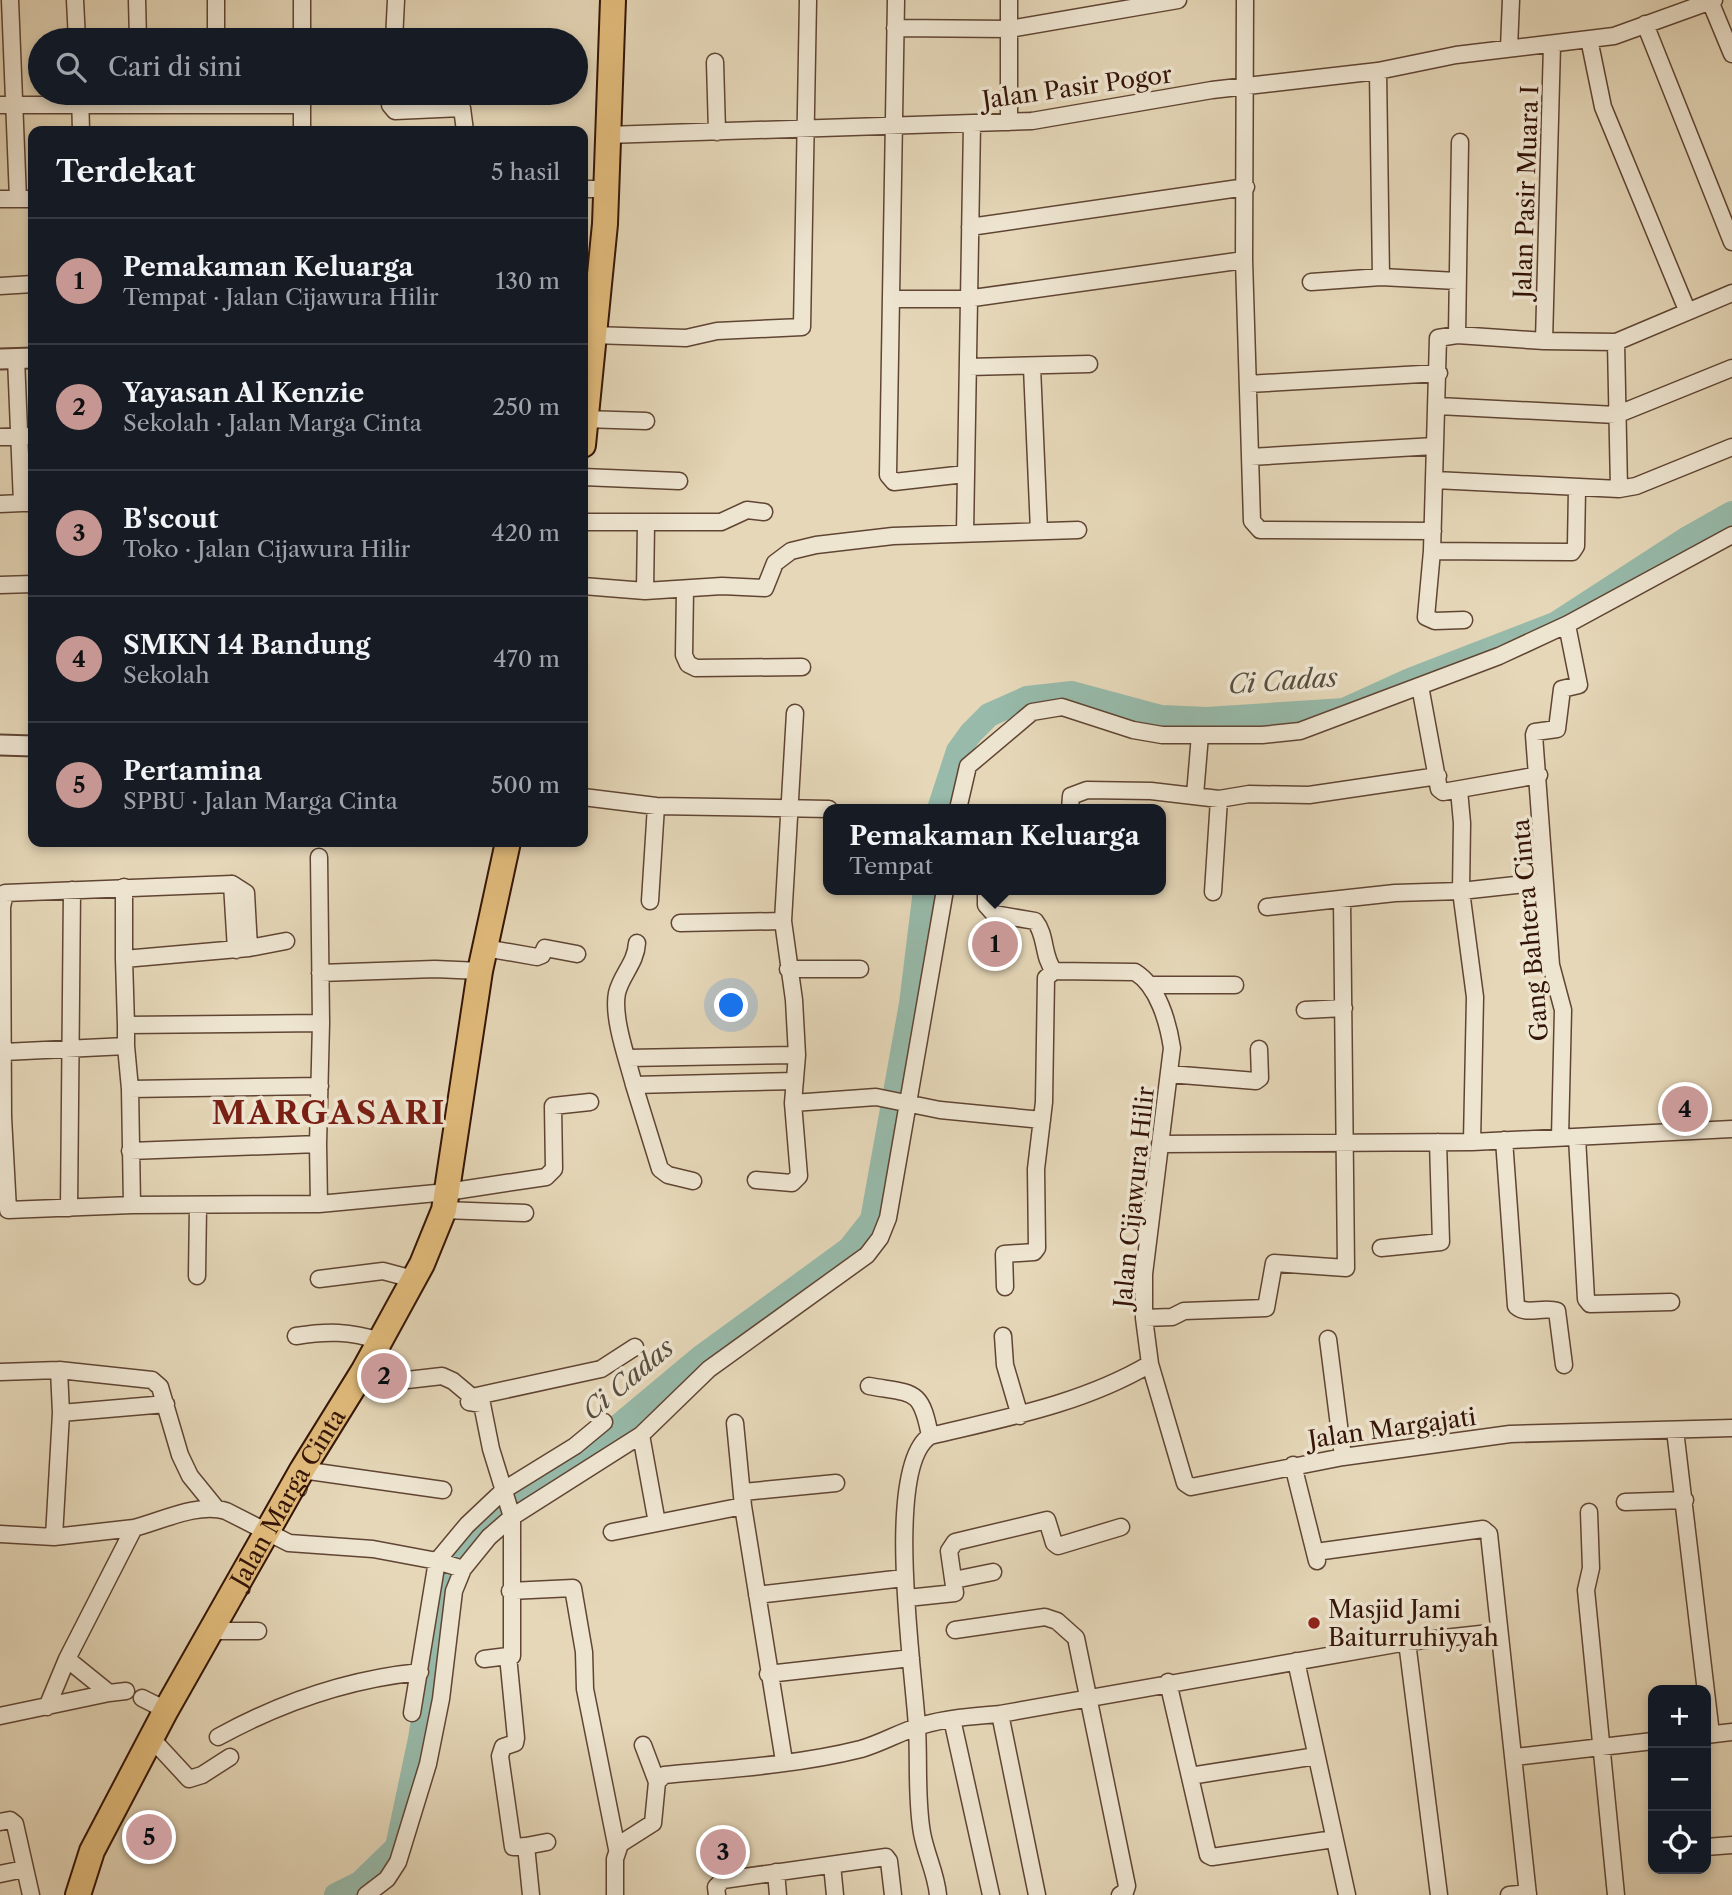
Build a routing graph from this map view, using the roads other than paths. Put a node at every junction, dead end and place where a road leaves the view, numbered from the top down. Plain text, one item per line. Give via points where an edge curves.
1 (10, 0) edge
2 (75, 0) edge
3 (138, 0) edge
4 (216, 0) edge
5 (302, 0) edge
6 (396, 0) edge
7 (613, 0) edge
8 (808, 0) edge
9 (896, 0) edge
10 (1009, 0) edge
11 (1178, 0) edge
12 (1245, 0) edge
13 (1511, 0) edge
14 (1712, 1) edge
15 (1645, 24) junction
16 (76, 28) edge
17 (138, 28) edge
18 (216, 28) edge
19 (302, 28) edge
20 (395, 28) edge
21 (895, 28) junction
22 (1009, 29) junction
23 (1589, 39) junction
24 (1552, 45) junction
25 (1509, 48) junction
26 (1732, 54) edge
27 (715, 61) dead end
28 (1378, 71) junction
29 (1247, 86) junction
30 (28, 104) edge
31 (6, 105) edge
32 (80, 105) edge
33 (302, 105) edge
34 (390, 105) edge
35 (1009, 122) junction
36 (972, 124) junction
37 (895, 125) junction
38 (81, 126) edge
39 (302, 126) edge
40 (464, 126) edge
41 (807, 129) junction
42 (717, 132) junction
43 (607, 135) junction
44 (1460, 142) dead end
45 (1246, 187) junction
46 (595, 189) edge
47 (26, 199) edge
48 (0, 200) edge
49 (970, 227) junction
50 (1732, 242) edge
51 (1244, 260) junction
52 (591, 262) edge
53 (1381, 277) junction
54 (1457, 281) junction
55 (1311, 282) dead end
56 (28, 285) edge
57 (0, 286) edge
58 (1732, 293) edge
59 (891, 299) junction
60 (966, 299) junction
61 (1686, 310) junction
62 (592, 335) junction
63 (1457, 335) junction
64 (1544, 341) junction
65 (1616, 342) junction
66 (16, 358) edge
67 (1088, 365) dead end
68 (968, 367) junction
69 (1032, 368) junction
70 (1732, 368) edge
71 (588, 370) edge
72 (1438, 373) junction
73 (1248, 384) junction
74 (1438, 406) junction
75 (588, 407) edge
76 (1616, 415) junction
77 (646, 421) dead end
78 (26, 437) edge
79 (0, 438) edge
80 (1434, 446) junction
81 (1732, 447) edge
82 (1250, 457) junction
83 (965, 474) junction
84 (588, 477) edge
85 (1435, 480) junction
86 (679, 481) dead end
87 (1577, 489) junction
88 (1619, 489) junction
89 (27, 503) edge
90 (0, 504) edge
91 (764, 512) dead end
92 (588, 522) edge
93 (646, 524) junction
94 (1078, 530) dead end
95 (1039, 531) junction
96 (1433, 531) junction
97 (965, 533) junction
98 (1732, 535) edge
99 (1432, 551) junction
100 (28, 584) edge
101 (0, 585) edge
102 (588, 586) edge
103 (685, 589) junction
104 (645, 591) junction
105 (1464, 620) dead end
106 (1567, 625) junction
107 (802, 667) dead end
108 (1420, 685) junction
109 (795, 713) dead end
110 (1200, 735) junction
111 (0, 745) edge
112 (28, 746) edge
113 (1539, 775) junction
114 (1437, 776) junction
115 (1459, 790) junction
116 (1195, 795) junction
117 (590, 798) edge
118 (1219, 799) junction
119 (959, 804) edge
120 (1070, 804) edge
121 (656, 806) junction
122 (789, 809) junction
123 (823, 809) edge
124 (507, 847) edge
125 (318, 857) dead end
126 (1543, 882) junction
127 (124, 887) junction
128 (72, 890) junction
129 (1461, 891) junction
130 (1213, 892) dead end
131 (944, 895) edge
132 (985, 895) edge
133 (1342, 900) junction
134 (650, 901) dead end
135 (1267, 907) dead end
136 (783, 921) junction
137 (680, 923) dead end
138 (286, 941) dead end
139 (637, 943) dead end
140 (243, 949) junction
141 (577, 954) dead end
142 (124, 959) junction
143 (482, 960) junction
144 (788, 969) junction
145 (860, 969) dead end
146 (1054, 971) junction
147 (320, 973) junction
148 (1149, 985) junction
149 (1235, 985) dead end
150 (1344, 1008) junction
151 (1305, 1010) dead end
152 (321, 1023) junction
153 (125, 1026) junction
154 (126, 1046) junction
155 (1259, 1049) dead end
156 (68, 1050) junction
157 (4, 1052) junction
158 (797, 1055) junction
159 (628, 1058) junction
160 (1169, 1074) junction
161 (795, 1081) junction
162 (634, 1085) junction
163 (320, 1086) junction
164 (130, 1089) junction
165 (590, 1102) dead end
166 (793, 1103) junction
167 (904, 1103) junction
168 (1, 1117) edge
169 (1042, 1120) junction
170 (1732, 1129) edge
171 (1569, 1138) junction
172 (1504, 1140) junction
173 (1438, 1142) junction
174 (1472, 1142) junction
175 (1344, 1143) junction
176 (318, 1144) junction
177 (1162, 1144) junction
178 (130, 1151) junction
179 (756, 1180) dead end
180 (693, 1181) dead end
181 (446, 1201) junction
182 (319, 1204) junction
183 (132, 1205) junction
184 (198, 1206) junction
185 (69, 1208) junction
186 (525, 1213) dead end
187 (1381, 1248) dead end
188 (197, 1276) dead end
189 (319, 1279) dead end
190 (413, 1279) junction
191 (1005, 1287) dead end
192 (1671, 1302) dead end
193 (1144, 1318) junction
194 (296, 1336) dead end
195 (1003, 1336) dead end
196 (1328, 1339) dead end
197 (380, 1341) junction
198 (635, 1346) dead end
199 (1150, 1364) junction
200 (1564, 1365) dead end
201 (59, 1370) junction
202 (364, 1370) junction
203 (0, 1372) edge
204 (869, 1385) dead end
205 (468, 1402) dead end
206 (166, 1404) junction
207 (61, 1413) junction
208 (1020, 1416) junction
209 (604, 1422) dead end
210 (735, 1423) dead end
211 (1732, 1428) edge
212 (1675, 1430) junction
213 (641, 1435) junction
214 (930, 1436) junction
215 (1343, 1457) junction
216 (1293, 1465) junction
217 (302, 1470) junction
218 (836, 1483) dead end
219 (443, 1490) dead end
220 (505, 1491) junction
221 (743, 1499) junction
222 (1685, 1500) junction
223 (1625, 1502) dead end
224 (216, 1508) junction
225 (1589, 1512) dead end
226 (511, 1513) junction
227 (657, 1523) junction
228 (269, 1527) junction
229 (1121, 1527) dead end
230 (134, 1528) junction
231 (612, 1532) dead end
232 (0, 1534) edge
233 (54, 1536) junction
234 (450, 1565) junction
235 (993, 1572) dead end
236 (904, 1578) junction
237 (954, 1580) junction
238 (510, 1591) junction
239 (757, 1595) junction
240 (907, 1598) junction
241 (956, 1630) dead end
242 (211, 1631) junction
243 (258, 1631) dead end
244 (1499, 1632) junction
245 (1407, 1642) junction
246 (508, 1656) junction
247 (911, 1658) junction
248 (67, 1659) junction
249 (484, 1660) dead end
250 (1296, 1661) junction
251 (420, 1672) junction
252 (768, 1674) junction
253 (1168, 1682) junction
254 (1703, 1685) edge
255 (418, 1695) junction
256 (142, 1698) dead end
257 (1089, 1698) junction
258 (439, 1699) junction
259 (47, 1707) junction
260 (166, 1710) junction
261 (412, 1713) dead end
262 (1000, 1714) junction
263 (0, 1716) edge
264 (952, 1719) junction
265 (917, 1727) junction
266 (1732, 1732) edge
267 (1711, 1735) edge
268 (218, 1737) dead end
269 (152, 1739) junction
270 (1648, 1742) edge
271 (643, 1745) dead end
272 (1600, 1748) junction
273 (1316, 1756) junction
274 (1515, 1756) junction
275 (230, 1757) dead end
276 (784, 1761) junction
277 (1190, 1776) junction
278 (657, 1782) junction
279 (0, 1822) edge
280 (1334, 1839) junction
281 (547, 1842) dead end
282 (1732, 1845) edge
283 (526, 1846) junction
284 (1711, 1847) edge
285 (617, 1849) junction
286 (832, 1865) junction
287 (24, 1869) junction
288 (776, 1872) junction
289 (0, 1874) edge
290 (1528, 1894) edge
291 (31, 1895) edge
292 (78, 1895) edge
293 (366, 1895) edge
294 (531, 1895) edge
295 (615, 1895) edge
296 (717, 1895) edge
297 (778, 1895) edge
298 (835, 1895) edge
299 (892, 1895) edge
300 (938, 1895) edge
301 (991, 1895) edge
302 (1037, 1895) edge
303 (1120, 1895) edge
304 (1347, 1895) edge
305 (1439, 1895) edge
306 (1509, 1895) edge
307 (1616, 1895) edge

1 - 31 street
2 - 16 street
3 - 17 street
4 - 18 street
5 - 19 street
6 - 20 street
7 - 43 main road
8 - 41 street
9 - 21 street
10 - 22 street
11 - 22 street
12 - 29 street
13 - 25 street
14 - 15 street, Jalan Pasir Pogor
14 - 26 street
15 - 23 street, Jalan Pasir Pogor via 1614,36
15 - 50 street
21 - 22 street
21 - 37 street
22 - 35 street
23 - 24 street, Jalan Pasir Pogor
23 - 61 street via 1604,107
24 - 25 street, Jalan Pasir Pogor
24 - 64 street, Jalan Pasir Muara I
25 - 28 street, Jalan Pasir Pogor
27 - 42 street
28 - 29 street, Jalan Pasir Pogor
28 - 53 street
29 - 35 street, Jalan Pasir Pogor
29 - 45 street
30 - 31 street
31 - 47 street
32 - 38 street
33 - 39 street
34 - 40 street via 395,111 462,108
35 - 36 street, Jalan Pasir Pogor
36 - 37 street, Jalan Pasir Pogor
36 - 49 street
37 - 41 street, Jalan Pasir Pogor
37 - 59 street
41 - 42 street, Jalan Pasir Pogor
41 - 62 street via 801,328 717,331 686,338
42 - 43 street, Jalan Pasir Pogor
43 - 46 main road
44 - 54 street
45 - 49 street
45 - 51 street
46 - 52 main road
47 - 48 street
49 - 60 street
51 - 60 street
51 - 73 street
52 - 62 main road
53 - 54 street
53 - 55 street
54 - 63 street
56 - 57 street
58 - 61 street
59 - 60 street
59 - 83 street via 889,477 894,482
60 - 68 street
61 - 65 street
62 - 71 main road
63 - 64 street
63 - 72 street via 1438,338
64 - 65 street
65 - 76 street
66 - 78 street
67 - 69 street
68 - 69 street
68 - 83 street
69 - 95 street
70 - 76 street
72 - 73 street
72 - 74 street
73 - 82 street
74 - 76 street
74 - 80 street
75 - 77 street
76 - 88 street
78 - 79 street
78 - 89 street
80 - 82 street
80 - 85 street
81 - 88 street
82 - 96 street via 1250,509 1252,522 1260,530
83 - 97 street
84 - 86 street
85 - 87 street
85 - 96 street
87 - 88 street
87 - 99 street via 1576,549 1569,553
89 - 90 street
91 - 93 street via 747,510 721,522
92 - 93 street
93 - 104 street
94 - 95 street
95 - 97 street
96 - 99 street
97 - 103 street via 816,545 791,551 775,564 767,587
98 - 106 street
99 - 105 street via 1426,617
100 - 101 street
102 - 104 street
103 - 104 street
103 - 107 street via 684,655 688,664 695,668
106 - 108 street
106 - 113 street, Gang Bahtera Cinta via 1579,685 1562,689 1557,729 1535,732
108 - 110 street via 1300,731
108 - 114 street
109 - 122 street
110 - 116 street
110 - 119 street via 1133,730 1062,706 1032,712 968,766
111 - 112 street
113 - 115 street
113 - 126 street, Gang Bahtera Cinta
114 - 115 street via 1443,792
114 - 118 street via 1324,794
115 - 129 street
116 - 118 street
116 - 120 street via 1087,790 1071,796
117 - 121 street
118 - 130 street
121 - 122 street
121 - 134 street
122 - 123 street
122 - 136 street
124 - 143 main road, Jalan Marga Cinta
125 - 147 street
126 - 129 street
126 - 171 street, Gang Bahtera Cinta via 1552,969 1563,1010
127 - 128 street
127 - 140 street via 232,884
127 - 142 street
128 - 156 street
128 - 157 street via 3,897
129 - 133 street
129 - 174 street via 1475,997
131 - 167 street
132 - 146 street via 986,905 994,914 1035,921
133 - 135 street
133 - 150 street
136 - 137 street
136 - 144 street
138 - 140 street
139 - 159 street via 616,996
140 - 142 street
141 - 143 street via 545,948 537,957
142 - 153 street
143 - 147 street via 435,969
143 - 181 main road, Jalan Marga Cinta
144 - 145 street
144 - 158 street
146 - 148 street via 1135,972
146 - 169 street via 1046,978
147 - 152 street
148 - 149 street
148 - 160 street, Jalan Cijawura Hilir via 1169,1030
150 - 151 street
150 - 175 street
152 - 153 street
152 - 163 street
153 - 154 street
154 - 156 street
154 - 164 street
155 - 160 street via 1260,1078 1256,1081
156 - 157 street
156 - 185 street
157 - 168 street
158 - 159 street
158 - 161 street
159 - 162 street
160 - 177 street, Jalan Cijawura Hilir
161 - 162 street
161 - 166 street
162 - 180 street via 660,1169
163 - 164 street
163 - 176 street
164 - 178 street
165 - 181 street via 553,1106 554,1169 549,1175
166 - 167 street via 883,1098
166 - 179 street via 799,1176 792,1183
167 - 169 street
167 - 213 street via 888,1218 867,1255 709,1369
168 - 185 street via 8,1210
169 - 191 street via 1036,1169 1037,1248 1004,1254
170 - 171 street
171 - 172 street
171 - 192 street, Gang Bahtera Cinta via 1586,1299 1590,1304
172 - 174 street
172 - 200 street via 1516,1306 1526,1311 1557,1311
173 - 174 street
173 - 175 street
173 - 187 street via 1441,1242
175 - 177 street
175 - 193 street via 1345,1268 1274,1263 1266,1308 1184,1311 1172,1317
176 - 178 street
176 - 182 street
177 - 193 street, Jalan Cijawura Hilir via 1145,1264
178 - 183 street
181 - 182 street
181 - 186 street
181 - 190 main road, Jalan Marga Cinta
182 - 184 street
183 - 184 street
183 - 185 street
184 - 188 street
189 - 190 street via 383,1271
190 - 197 main road, Jalan Marga Cinta
193 - 199 street, Jalan Cijawura Hilir
194 - 197 street via 331,1331
195 - 208 street via 1005,1365
196 - 215 street
197 - 202 main road, Jalan Marga Cinta
198 - 202 street via 601,1369 472,1397 442,1376 407,1380
199 - 208 street via 1109,1385
199 - 216 street, Jalan Margajati via 1188,1486
201 - 203 street
201 - 206 street via 152,1380
201 - 207 street
202 - 217 main road, Jalan Marga Cinta
204 - 214 street via 919,1398
205 - 220 street via 482,1404
206 - 207 street
206 - 224 street via 190,1476
207 - 233 street
208 - 214 street
209 - 220 street
210 - 221 street
211 - 212 street, Jalan Margajati
212 - 215 street, Jalan Margajati via 1510,1434
212 - 222 street
213 - 226 street
213 - 227 street
214 - 236 street via 918,1447 910,1483
215 - 216 street, Jalan Margajati
216 - 244 street via 1320,1556 1487,1530
217 - 219 street
217 - 228 main road, Jalan Marga Cinta
218 - 221 street
220 - 226 street
220 - 234 street via 467,1525
221 - 227 street
221 - 239 street
222 - 223 street
222 - 254 street
224 - 228 street
224 - 230 street
225 - 272 street via 1591,1568 1586,1590
226 - 234 street via 489,1537
226 - 238 street
227 - 231 street
228 - 234 street via 289,1543 373,1549
228 - 242 main road, Jalan Marga Cinta
229 - 237 street via 1058,1546 1047,1520 955,1542 949,1551
230 - 233 street
230 - 248 street
232 - 233 street
234 - 251 street
234 - 258 street via 454,1591
235 - 237 street
236 - 239 street
236 - 240 street
237 - 240 street via 955,1593
238 - 246 street via 512,1656
238 - 285 street via 574,1590 585,1689
239 - 252 street
240 - 247 street
241 - 257 street via 1041,1617 1057,1620 1078,1643
242 - 243 street
242 - 260 main road, Jalan Marga Cinta
244 - 245 street
244 - 274 street
245 - 250 street
245 - 305 street
246 - 249 street
246 - 283 street via 516,1741 503,1747 500,1756 513,1847
247 - 252 street
247 - 265 street
248 - 259 street
248 - 259 street via 117,1692
250 - 253 street
250 - 273 street
251 - 255 street
251 - 268 street via 341,1686
252 - 276 street
253 - 257 street
253 - 277 street
255 - 258 street
255 - 261 street
256 - 260 street
257 - 262 street
257 - 303 street via 1127,1886
258 - 293 street via 428,1764 398,1862 387,1879
259 - 263 street
260 - 269 main road, Jalan Marga Cinta
262 - 264 street
262 - 302 street
264 - 265 street
264 - 301 street
265 - 276 street via 859,1749
265 - 300 street via 922,1834
266 - 267 street
269 - 275 street via 189,1779
269 - 292 main road, Jalan Marga Cinta via 92,1851
270 - 272 street
271 - 278 street
272 - 274 street
272 - 307 street
273 - 277 street
273 - 280 street
274 - 290 street
276 - 278 street via 664,1775
277 - 280 street via 1205,1850 1212,1857
278 - 285 street via 653,1823
279 - 287 street via 15,1824
280 - 304 street
281 - 283 street
282 - 284 street
283 - 294 street
285 - 295 street
286 - 288 street
286 - 298 street
286 - 299 street via 886,1857
287 - 289 street
287 - 291 street
288 - 296 street via 723,1880 716,1887
288 - 297 street
290 - 306 street

